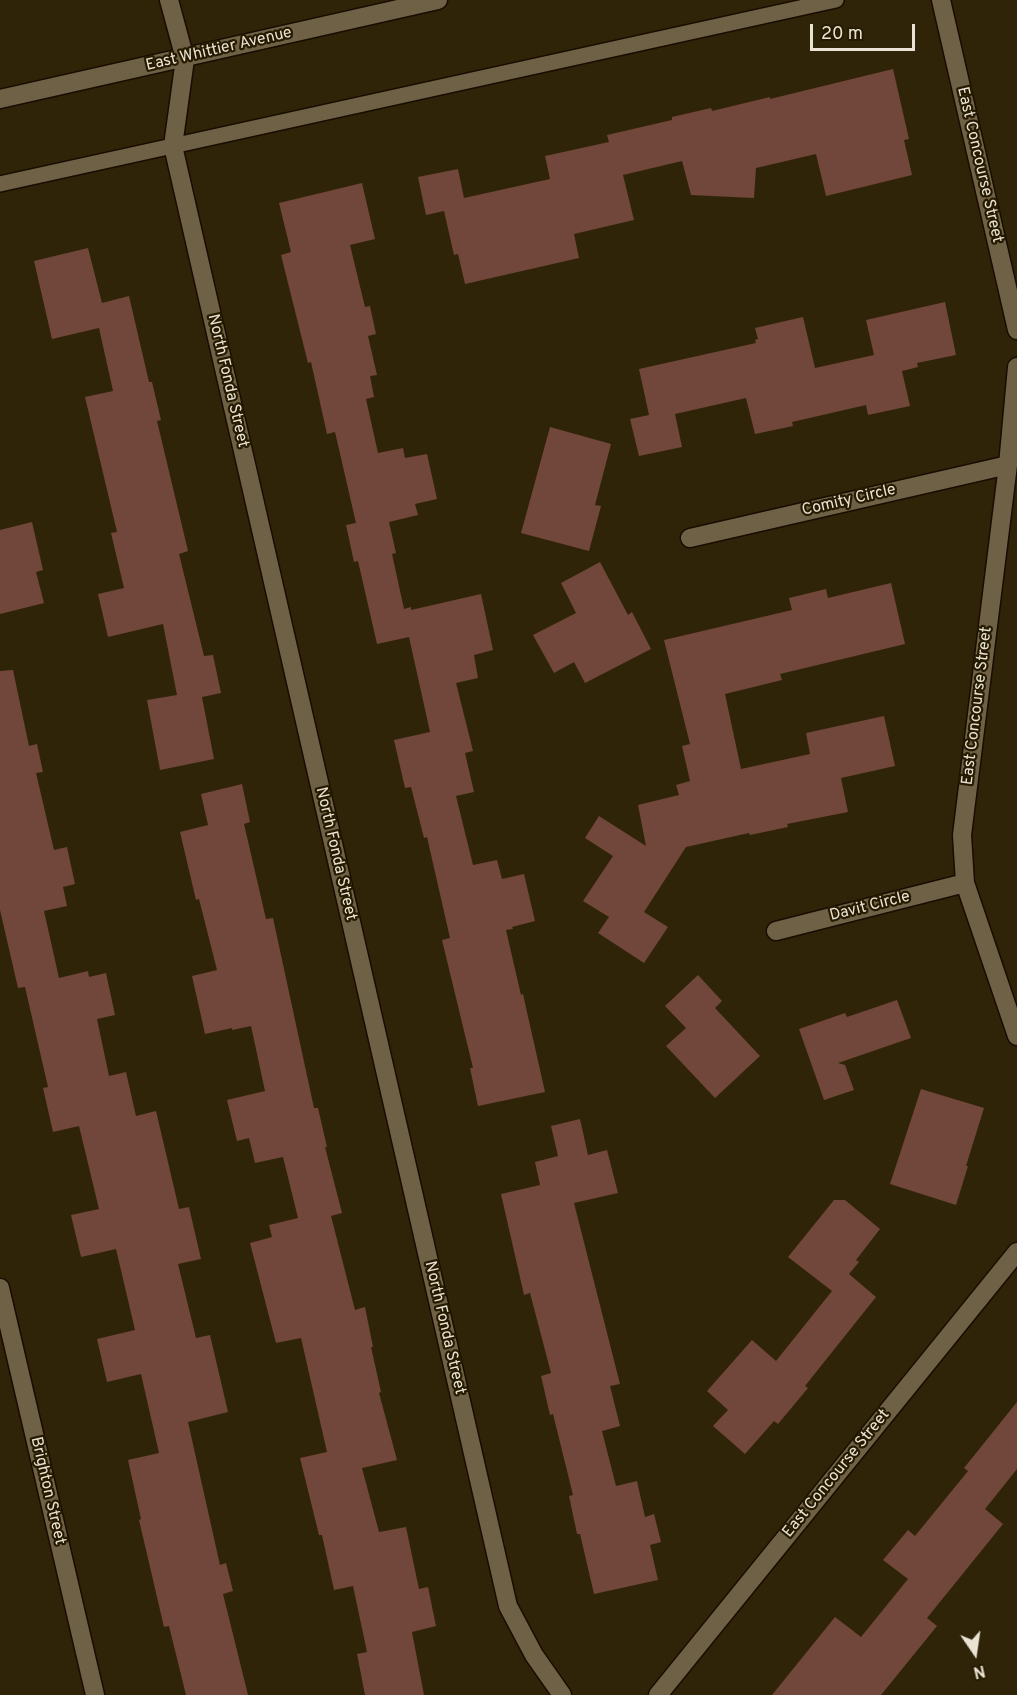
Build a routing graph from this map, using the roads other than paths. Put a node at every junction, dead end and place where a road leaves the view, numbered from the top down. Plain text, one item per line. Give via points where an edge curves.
1 (169, 0) edge
2 (438, 0) edge
3 (836, 0) edge
4 (941, 0) edge
5 (185, 59) junction
6 (0, 99) edge
7 (173, 146) junction
8 (0, 184) edge
9 (1017, 330) edge
10 (1017, 367) edge
11 (1008, 465) junction
12 (690, 538) dead end
13 (964, 883) junction
14 (776, 931) dead end
15 (1017, 1036) edge
16 (1017, 1252) edge
17 (0, 1288) edge
18 (94, 1695) edge
19 (562, 1695) edge
20 (658, 1695) edge

1 - 5 street, North Fonda Street
2 - 5 street, East Whittier Avenue
3 - 7 lane
4 - 9 street, East Concourse Street
5 - 6 street, East Whittier Avenue
5 - 7 street, North Fonda Street
7 - 8 lane
7 - 19 street, North Fonda Street via 508,1606 534,1655
10 - 11 street, East Concourse Street
11 - 12 street, Comity Circle
11 - 13 street, East Concourse Street via 962,835
13 - 14 street, Davit Circle
13 - 15 street, East Concourse Street
16 - 20 street, East Concourse Street
17 - 18 street, Brighton Street

